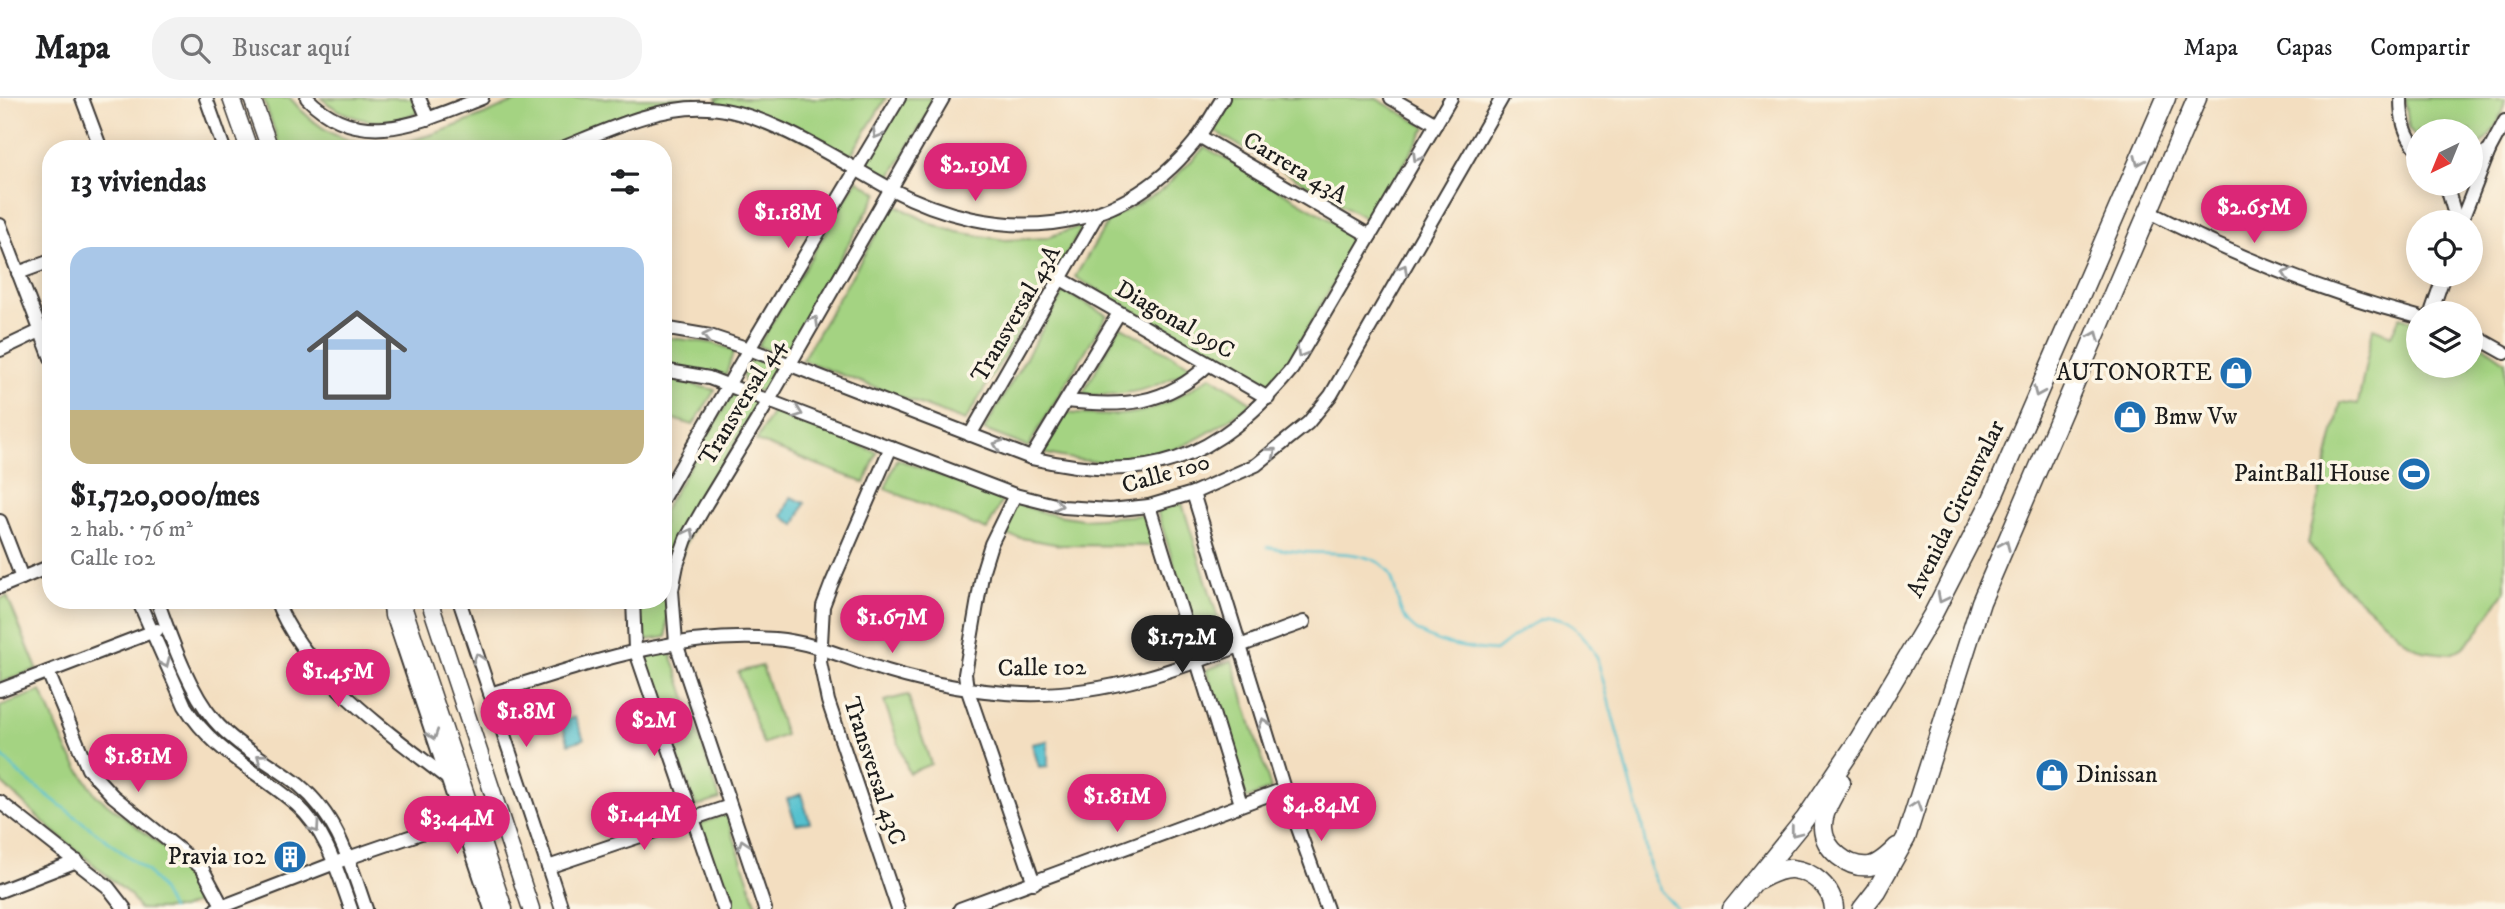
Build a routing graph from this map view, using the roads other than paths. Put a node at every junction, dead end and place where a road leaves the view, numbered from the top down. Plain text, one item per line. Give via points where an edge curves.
1 (82, 98) edge
2 (206, 98) edge
3 (231, 98) edge
4 (252, 98) edge
5 (307, 98) edge
6 (419, 98) edge
7 (482, 98) edge
8 (898, 98) edge
9 (943, 98) edge
10 (1223, 98) edge
11 (1391, 98) edge
12 (1451, 98) edge
13 (1502, 98) edge
14 (2166, 98) edge
15 (2197, 98) edge
16 (2400, 98) edge
17 (705, 103) edge
18 (428, 119) junction
19 (2505, 121) edge
20 (1436, 124) junction
21 (2406, 132) edge
22 (1199, 136) junction
23 (98, 140) edge
24 (221, 140) edge
25 (246, 140) edge
26 (267, 140) edge
27 (588, 140) edge
28 (2489, 151) junction
29 (2483, 154) edge
30 (856, 170) junction
31 (892, 189) junction
32 (2464, 210) edge
33 (2149, 212) junction
34 (1098, 213) junction
35 (0, 225) edge
36 (1370, 236) junction
37 (2101, 245) junction
38 (42, 264) edge
39 (18, 273) junction
40 (1061, 279) junction
41 (1119, 313) junction
42 (2406, 313) edge
43 (672, 330) edge
44 (40, 331) junction
45 (42, 336) edge
46 (2483, 341) edge
47 (749, 349) junction
48 (0, 350) edge
49 (2505, 353) edge
50 (789, 364) junction
51 (1209, 364) junction
52 (672, 371) edge
53 (729, 386) junction
54 (1268, 398) junction
55 (1066, 401) junction
56 (768, 402) junction
57 (970, 435) junction
58 (891, 447) junction
59 (1031, 458) junction
60 (672, 483) edge
61 (1193, 493) junction
62 (1015, 495) junction
63 (1149, 506) junction
64 (0, 521) edge
65 (42, 570) edge
66 (22, 578) junction
67 (0, 587) edge
68 (142, 609) edge
69 (160, 609) edge
70 (279, 609) edge
71 (392, 609) edge
72 (404, 609) edge
73 (432, 609) edge
74 (462, 609) edge
75 (633, 609) edge
76 (1304, 622) dead end
77 (167, 626) junction
78 (151, 633) junction
79 (676, 643) junction
80 (1241, 646) junction
81 (820, 648) junction
82 (635, 649) junction
83 (1196, 662) junction
84 (48, 672) junction
85 (967, 688) junction
86 (0, 690) edge
87 (490, 694) junction
88 (1850, 752) junction
89 (448, 779) junction
90 (1284, 789) junction
91 (0, 802) edge
92 (1241, 804) junction
93 (730, 806) junction
94 (462, 819) junction
95 (692, 819) junction
96 (1906, 838) junction
97 (348, 858) junction
98 (76, 861) junction
99 (335, 863) junction
100 (548, 867) junction
101 (1757, 880) junction
102 (483, 883) junction
103 (1034, 883) junction
104 (0, 891) edge
105 (221, 908) edge
106 (125, 909) edge
107 (351, 909) edge
108 (366, 909) edge
109 (491, 909) edge
110 (498, 909) edge
111 (504, 909) edge
112 (531, 909) edge
113 (562, 909) edge
114 (723, 909) edge
115 (765, 909) edge
116 (898, 909) edge
117 (960, 909) edge
118 (1327, 909) edge
119 (1732, 909) edge
120 (1834, 909) edge
121 (1861, 909) edge

1 - 23 street
2 - 24 street
3 - 25 main road
4 - 26 main road
5 - 18 street via 348,125 383,130
6 - 18 street
7 - 18 street
8 -> 30 street, Transversal 44
9 - 31 street, Transversal 44
10 - 22 street
11 - 20 street
12 - 20 street, Calle 100
61 -> 13 street, Calle 100 via 1256,465 1308,423 1331,395
14 -> 37 highway, Avenida Circunvalar
15 - 33 highway
16 - 21 street
17 - 27 street via 653,115
17 - 30 street via 774,127
19 - 28 street
20 -> 36 street, Calle 100
22 - 34 street via 1156,180
22 - 36 street, Carrera 43A
28 - 29 street
28 - 32 street
30 - 31 street
30 - 47 street, Transversal 44
31 - 34 street via 945,213 1005,226
50 -> 31 street, Transversal 44
33 - 37 highway via 2126,214
42 -> 33 street via 2247,260
96 -> 33 highway via 1981,602
34 - 40 street, Transversal 43A
35 - 39 street
36 -> 54 street, Calle 100 via 1292,369
37 -> 88 highway, Avenida Circunvalar via 1992,499 1933,614
38 - 39 street
39 - 44 street
40 - 41 street, Diagonal 99C
40 - 57 street, Transversal 43A
41 - 51 street, Diagonal 99C
41 - 55 street
47 -> 43 street, Calle 100
44 - 45 street
44 - 48 street
46 - 49 street
47 - 50 street, Calle 100
47 - 53 street, Transversal 44
50 - 56 street, Transversal 44
50 - 57 street, Calle 100
51 - 54 street, Diagonal 99C
51 - 55 street via 1176,390 1148,401 1101,405
52 - 53 street, Calle 100 via 709,377
53 - 56 street, Calle 100
53 - 60 street, Transversal 44
54 - 59 street, Calle 100 via 1216,440 1148,467 1102,470
55 - 59 street
56 -> 58 street, Calle 100
79 -> 56 street, Transversal 44 via 672,590 686,539
59 -> 57 street, Calle 100
58 - 62 street, Calle 100
58 - 81 street, Transversal 43C via 823,606
61 - 63 street, Calle 100
61 - 80 street
62 -> 63 street, Calle 100 via 1063,507 1110,510
62 - 85 street via 983,570 965,674
63 - 83 street
64 - 66 street
65 - 66 street
66 - 67 street
68 - 78 street
69 - 77 street
70 - 89 street via 295,639 338,687
71 -> 89 street
72 - 111 main road
73 - 112 main road
87 -> 74 street
75 - 82 street
76 - 80 street, Calle 102
77 - 78 street
97 -> 77 street via 319,804 215,720 193,685
78 - 84 street
78 -> 99 street via 201,730 298,806 318,829
79 - 81 street, Calle 102 via 776,639
79 - 82 street, Calle 102
79 - 93 street, Transversal 44
80 - 83 street, Calle 102
90 -> 80 street
81 - 85 street, Calle 102 via 890,672
81 - 116 street, Transversal 43C via 828,701
82 - 87 street, Calle 102
82 - 95 street
83 - 85 street, Calle 102 via 1144,680 1090,690 1024,694
83 - 92 street
84 - 86 street
84 - 105 street via 88,769 113,796 202,869
85 - 103 street
87 - 100 street
88 - 96 highway via 1824,818 1828,846 1846,860 1870,866
88 -> 101 highway, Avenida Circunvalar
89 - 94 street
90 - 92 street
90 - 118 street
91 - 98 street
92 - 103 street
93 - 95 street
115 -> 93 street, Transversal 44
94 - 97 street
94 - 102 street
95 - 100 street
95 - 114 street
96 - 121 highway
97 - 99 street
97 - 108 street
98 - 104 street
98 - 106 street via 108,887
99 - 105 street
99 - 107 street
100 - 113 street
101 - 119 highway, Avenida Circunvalar
101 - 120 highway via 1791,869 1811,875 1825,886
102 - 109 street
102 - 110 main road
103 - 117 street

